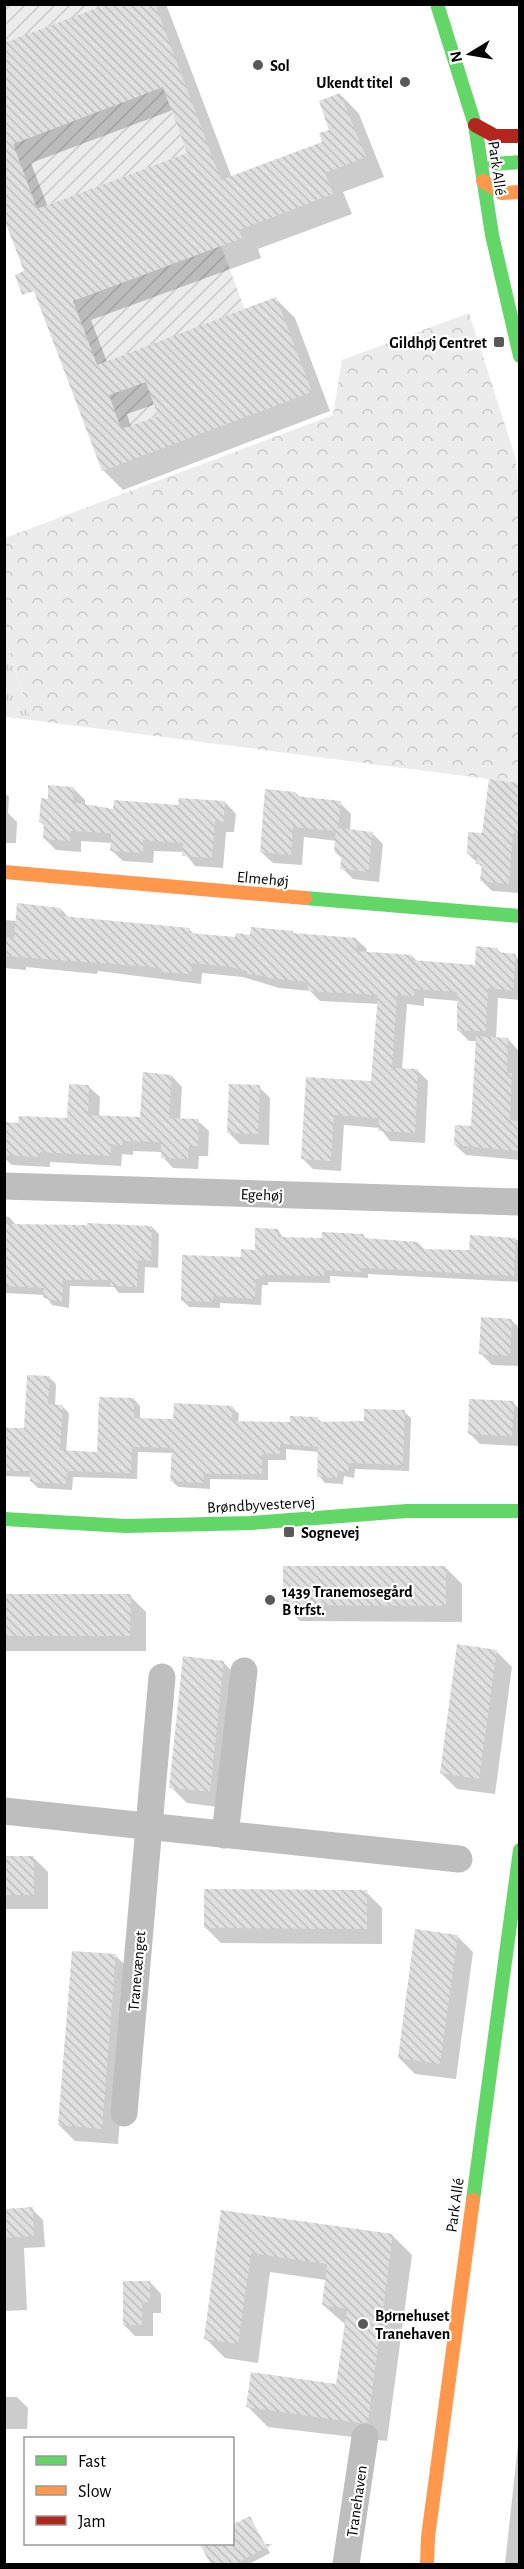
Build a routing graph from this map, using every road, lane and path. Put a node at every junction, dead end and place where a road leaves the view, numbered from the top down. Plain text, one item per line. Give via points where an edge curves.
1 (437, 4) edge
2 (475, 125) junction
3 (519, 136) edge
4 (519, 162) edge
5 (495, 164) junction
6 (483, 181) junction
7 (519, 192) edge
8 (502, 193) junction
9 (507, 212) dead end
10 (519, 356) edge
11 (4, 872) edge
12 (519, 916) edge
13 (4, 1186) edge
14 (519, 1202) edge
15 (519, 1511) edge
16 (4, 1519) edge
17 (244, 1671) dead end
18 (162, 1677) dead end
19 (4, 1811) edge
20 (148, 1828) junction
21 (225, 1835) junction
22 (519, 1850) edge
23 (459, 1859) dead end
24 (124, 2113) dead end
25 (365, 2437) dead end
26 (346, 2565) edge
27 (427, 2565) edge

1 - 2 street, Park Allé
2 - 3 street via 495,136
2 - 5 street, Park Allé
2 - 6 street, Park Allé
4 - 5 street
5 - 6 street
5 - 8 street, Park Allé
6 - 8 street
6 - 10 street, Park Allé
7 - 8 street
8 - 9 street, Park Allé
11 - 12 street, Elmehøj
13 - 14 street, Egehøj
15 - 16 street, Brøndbyvestervej via 407,1511 251,1523 137,1526
17 - 21 street
18 - 20 street, Tranevænget
19 - 20 street
20 - 21 street
20 - 24 street, Tranevænget
21 - 23 street
22 - 27 street, Park Allé
25 - 26 street, Tranehaven

